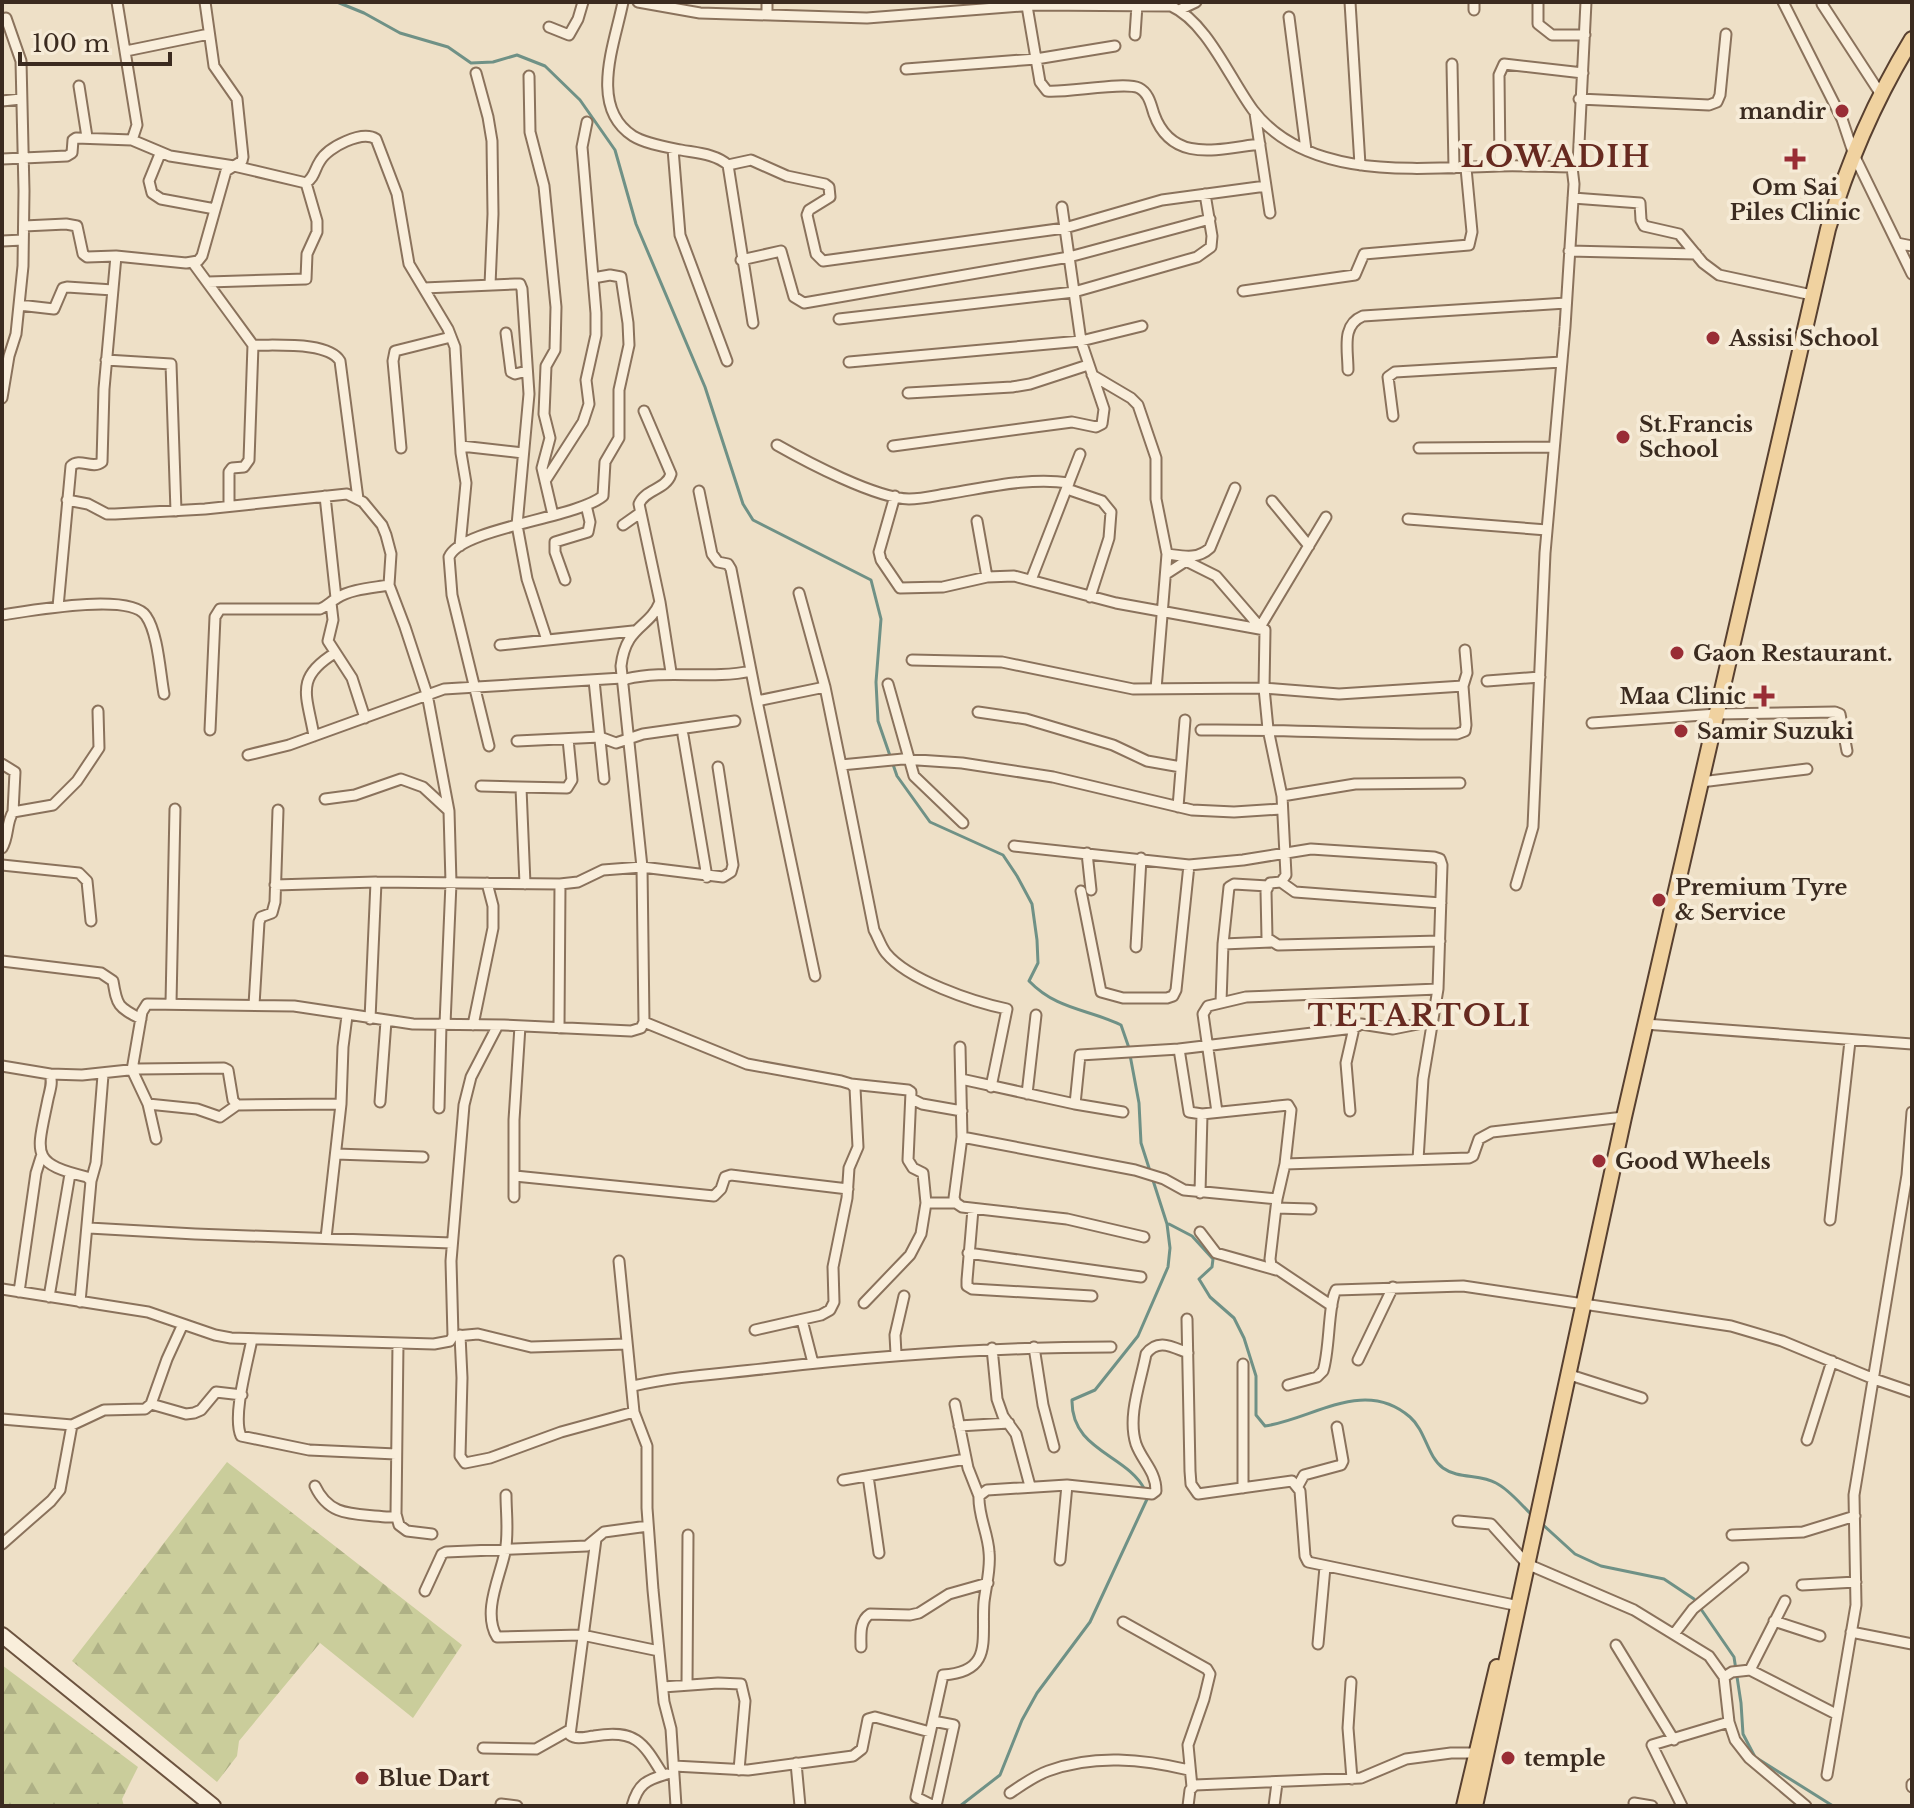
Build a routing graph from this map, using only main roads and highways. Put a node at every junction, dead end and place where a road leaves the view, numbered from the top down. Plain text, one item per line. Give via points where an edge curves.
1 (1912, 39) edge
2 (1515, 1605) junction
3 (2, 1635) edge
4 (213, 1806) edge
5 (1464, 1806) edge
6 (1475, 1806) edge

1 - 2 main road via 1880,93 1831,218
2 - 5 main road
2 - 6 main road
3 - 4 main road

